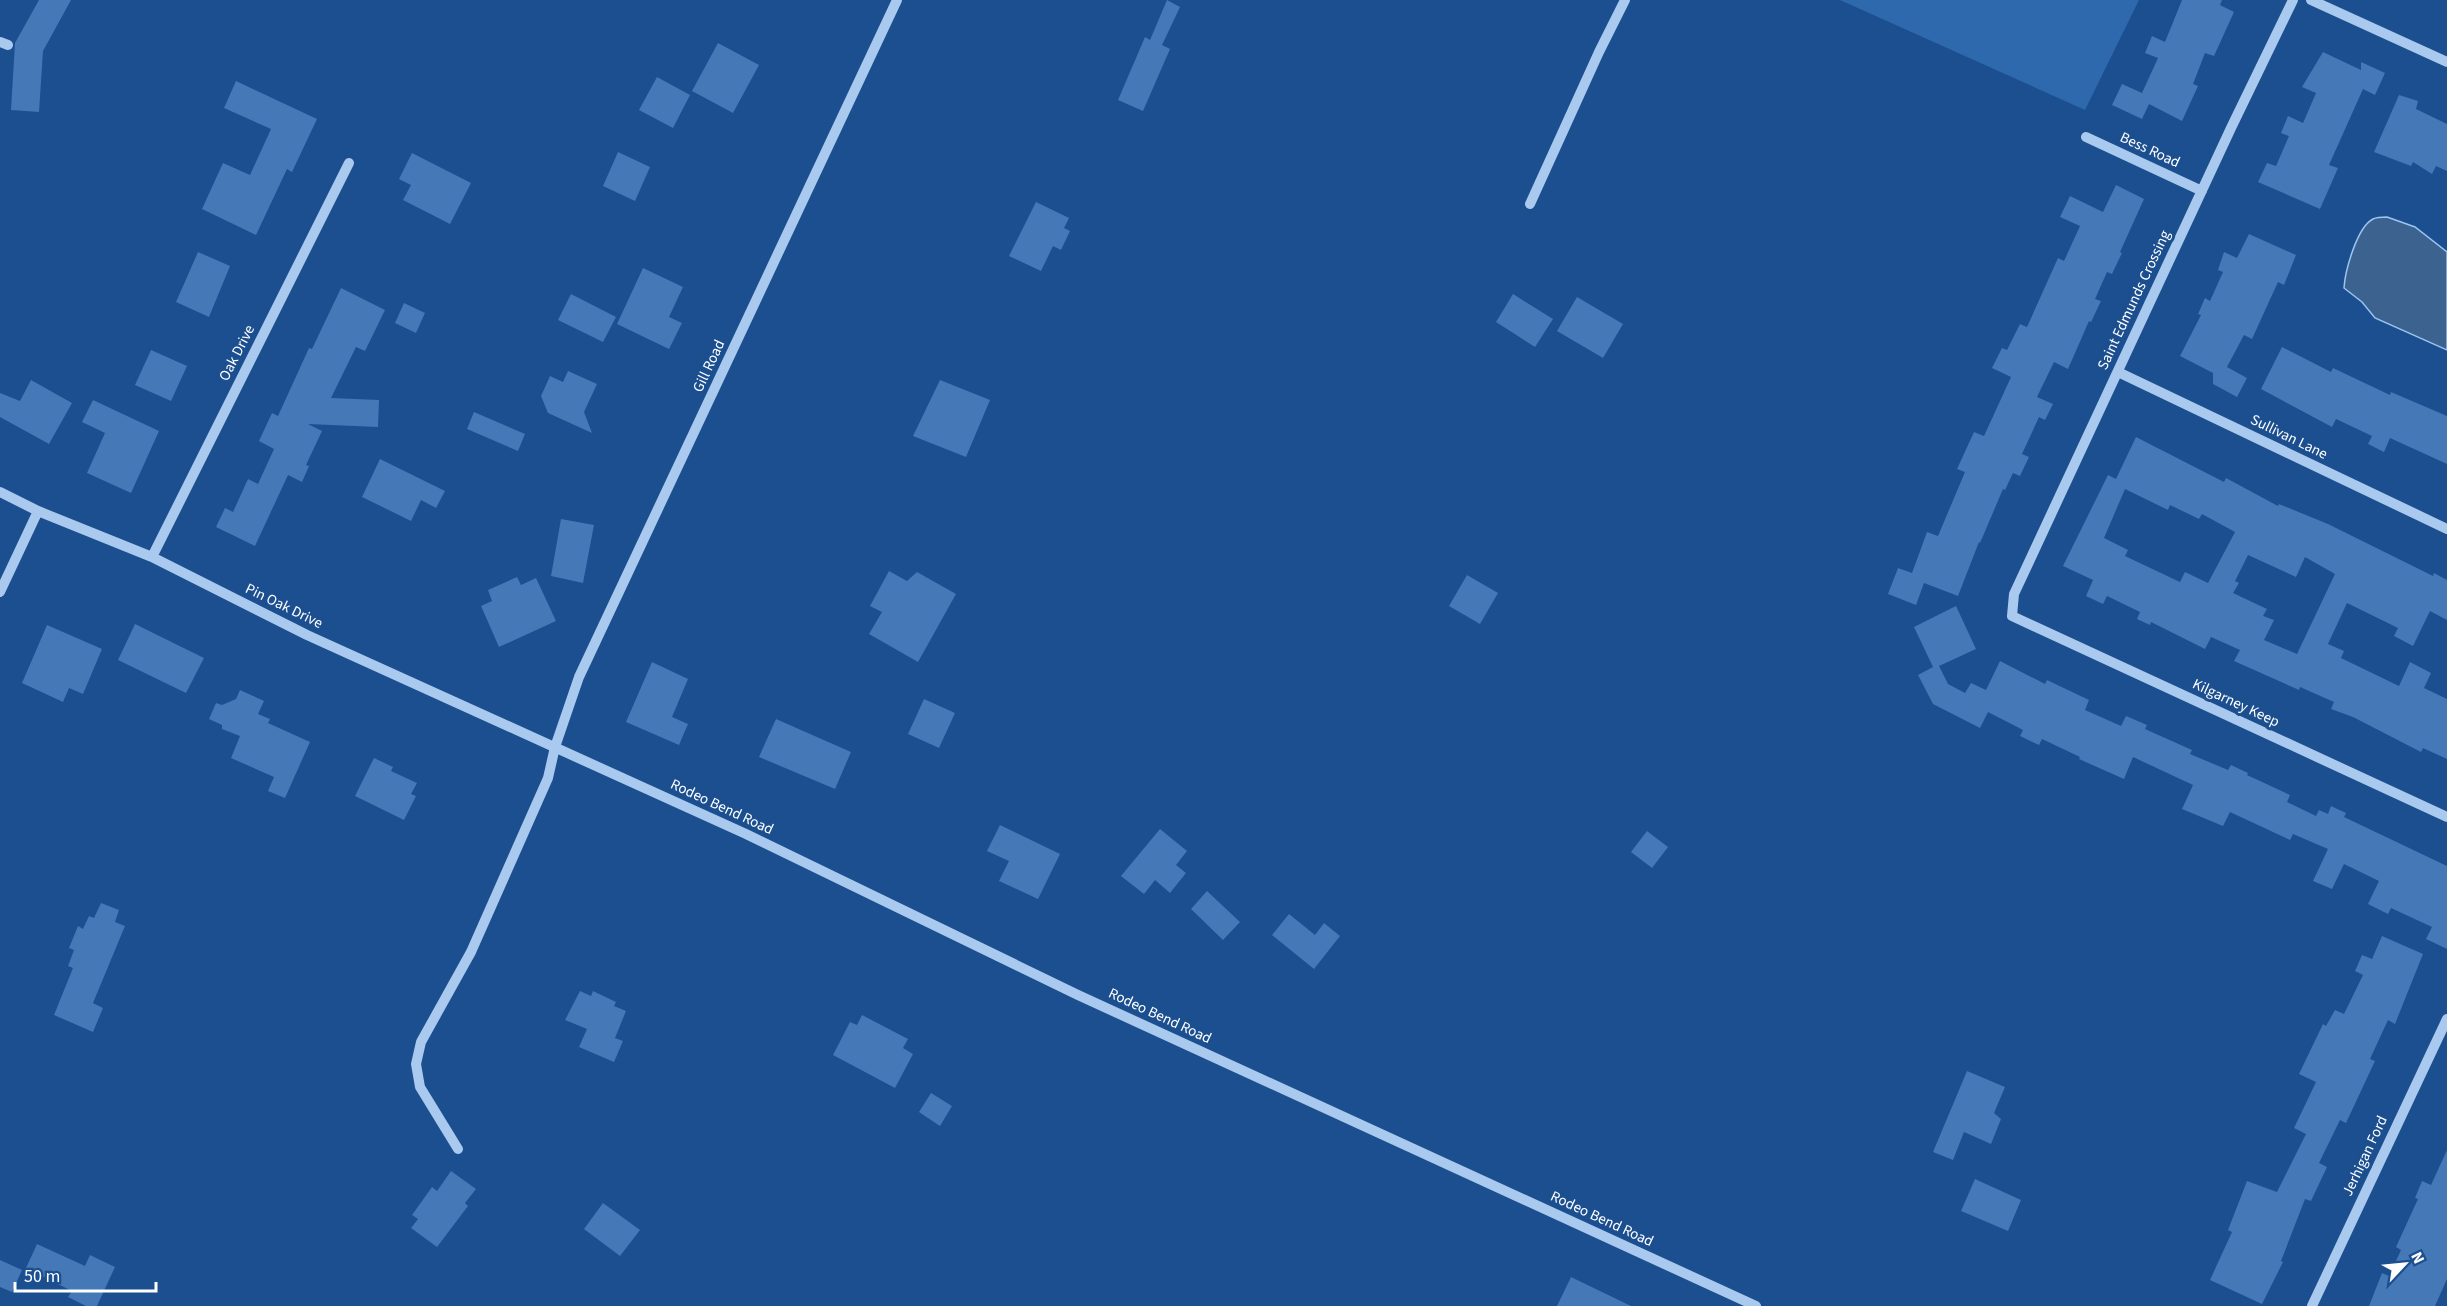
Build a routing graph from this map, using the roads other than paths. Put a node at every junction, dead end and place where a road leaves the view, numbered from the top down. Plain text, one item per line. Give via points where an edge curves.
1 (897, 0) edge
2 (1625, 0) edge
3 (2293, 0) edge
4 (2311, 0) edge
5 (2447, 62) edge
6 (2086, 137) dead end
7 (349, 163) dead end
8 (2202, 191) junction
9 (1530, 204) dead end
10 (2118, 372) junction
11 (0, 492) edge
12 (38, 511) junction
13 (2447, 529) edge
14 (152, 557) junction
15 (0, 592) edge
16 (2012, 616) joint
17 (555, 747) junction
18 (2447, 817) edge
19 (2447, 1019) edge
20 (458, 1149) dead end
21 (1756, 1306) edge
22 (2312, 1306) edge

1 - 17 street, Gill Road via 579,677
2 - 9 street
3 - 8 street, Saint Edmunds Crossing
4 - 5 street
6 - 8 street, Bess Road
7 - 14 street, Oak Drive
8 - 10 street, Saint Edmunds Crossing
10 - 13 street, Sullivan Lane
10 - 16 street, Saint Edmunds Crossing via 2014,594
11 - 12 street, Pin Oak Drive
12 - 14 street, Pin Oak Drive
12 - 15 street
14 - 17 street, Pin Oak Drive via 307,635
16 - 18 street, Kilgarney Keep
17 - 20 street, Gill Road via 548,778 471,952 418,1053 420,1087
17 - 21 street, Rodeo Bend Road via 746,834 1078,995
19 - 22 street, Jerhigan Ford

